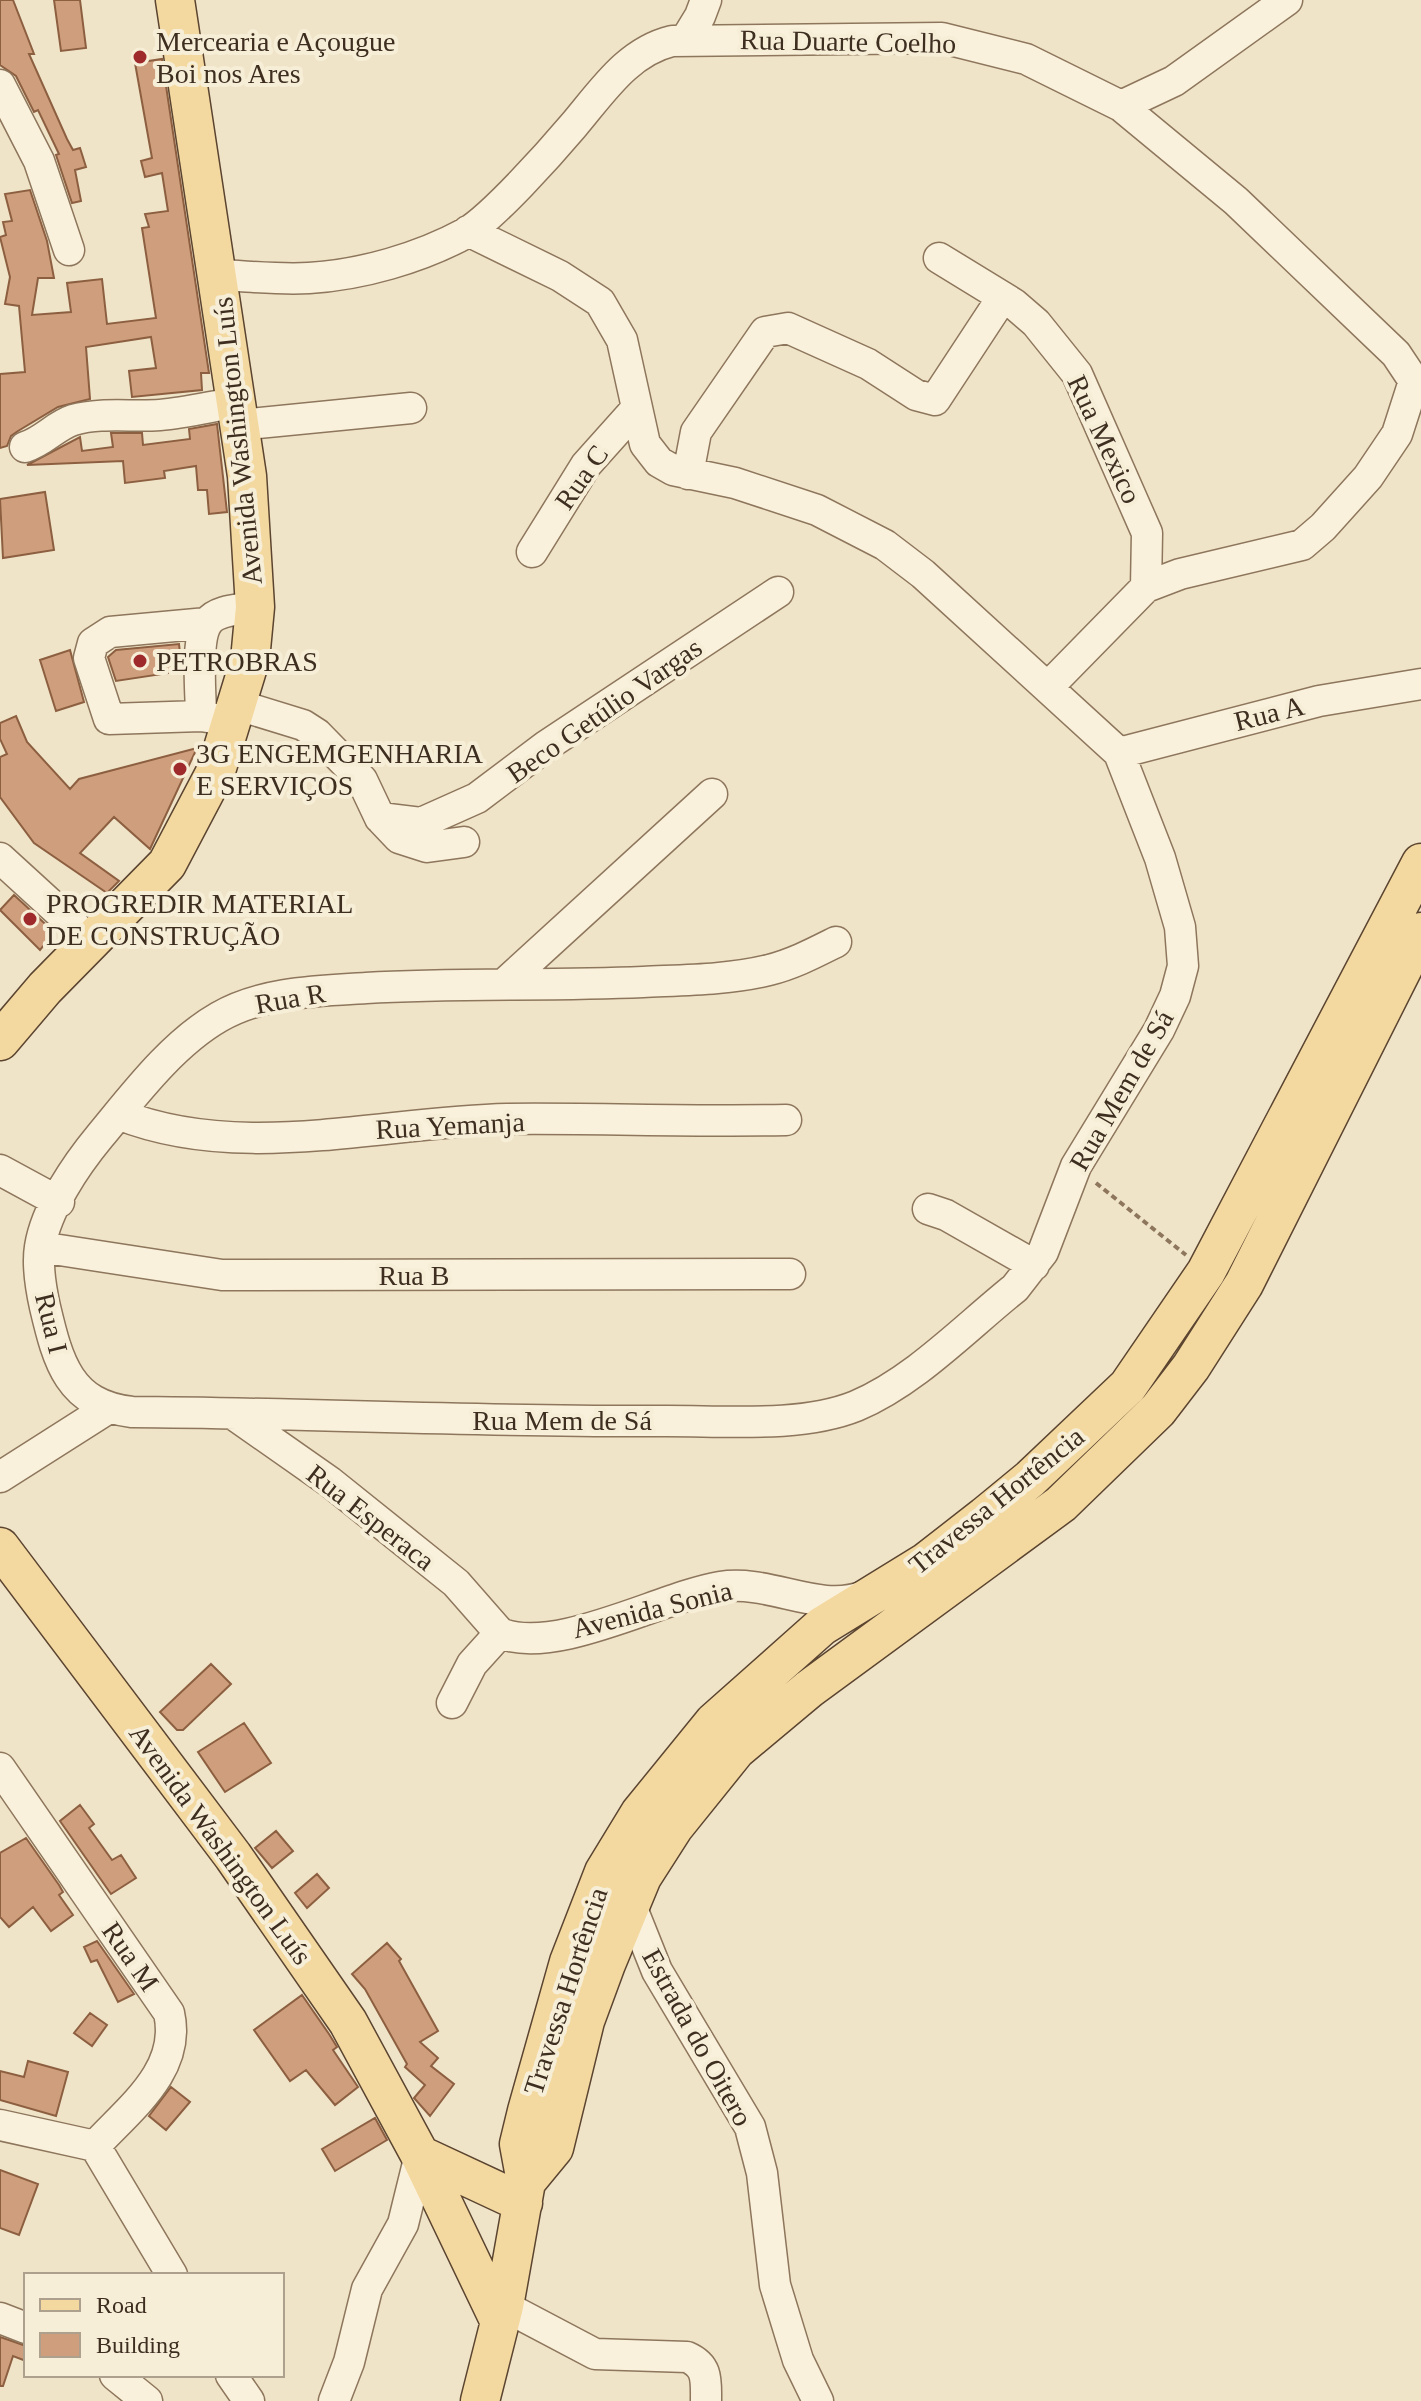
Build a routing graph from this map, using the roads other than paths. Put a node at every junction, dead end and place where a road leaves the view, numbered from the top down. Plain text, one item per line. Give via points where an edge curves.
1 (175, 0) edge
2 (706, 0) edge
3 (1287, 0) edge
4 (686, 39) junction
5 (0, 85) edge
6 (1121, 106) junction
7 (10, 130) edge
8 (468, 231) junction
9 (69, 250) dead end
10 (939, 258) dead end
11 (218, 275) junction
12 (1002, 298) junction
13 (411, 408) dead end
14 (637, 408) junction
15 (236, 414) junction
16 (25, 447) dead end
17 (688, 474) junction
18 (532, 552) dead end
19 (1146, 587) junction
20 (778, 592) dead end
21 (255, 607) junction
22 (207, 623) junction
23 (1421, 684) edge
24 (1049, 686) junction
25 (224, 714) junction
26 (1119, 753) junction
27 (712, 794) dead end
28 (380, 818) junction
29 (464, 842) dead end
30 (0, 858) edge
31 (1421, 863) edge
32 (1421, 932) edge
33 (836, 942) dead end
34 (93, 943) junction
35 (504, 984) junction
36 (0, 1041) edge
37 (118, 1114) junction
38 (786, 1120) dead end
39 (0, 1170) edge
40 (59, 1202) junction
41 (928, 1209) dead end
42 (40, 1247) junction
43 (1034, 1265) junction
44 (790, 1274) dead end
45 (107, 1409) junction
46 (231, 1413) junction
47 (0, 1477) edge
48 (0, 1547) edge
49 (926, 1562) junction
50 (500, 1633) junction
51 (452, 1703) dead end
52 (0, 1768) edge
53 (631, 1906) junction
54 (0, 2125) edge
55 (95, 2146) junction
56 (420, 2155) junction
57 (525, 2192) junction
58 (171, 2273) edge
59 (502, 2314) junction
60 (0, 2318) edge
61 (24, 2327) edge
62 (117, 2377) edge
63 (232, 2377) edge
64 (147, 2401) edge
65 (249, 2401) edge
66 (334, 2401) edge
67 (480, 2401) edge
68 (706, 2401) edge
69 (818, 2401) edge

1 - 11 main road, Avenida Washington Luís
2 - 4 street
3 - 6 street via 1186,74
4 - 6 street, Rua Duarte Coelho via 942,38 1026,59
4 - 8 street, Rua Duarte Coelho via 656,45 635,57 533,170
5 - 7 street
6 - 19 street, Rua Duarte Coelho via 1236,201 1396,354 1414,381 1397,434 1368,477 1302,545
7 - 9 street via 39,161
8 - 11 street, Rua Duarte Coelho via 366,269 309,278
8 - 14 street, Rua Mem de Sá via 600,302 622,340
10 - 12 street, Rua Mexico
11 - 15 main road, Avenida Washington Luís
12 - 17 street via 935,400 788,328 765,332 696,432
12 - 19 street, Rua Mexico via 1036,323 1089,394 1147,533
13 - 15 street
14 - 17 street, Rua Mem de Sá via 652,455
14 - 18 street, Rua C via 586,465
15 - 16 street via 108,414 55,428
15 - 21 main road, Avenida Washington Luís via 253,541
17 - 24 street, Rua Mem de Sá via 785,498 885,545
19 - 24 street
20 - 28 street, Beco Getúlio Vargas via 477,798 421,823
21 - 22 street via 222,613
21 - 25 main road, Avenida Washington Luís via 250,660
22 - 25 street via 201,643
22 - 25 street via 110,632 93,643 89,658 109,719
23 - 26 street, Rua A via 1319,701
24 - 26 street, Rua Mem de Sá
25 - 28 street via 303,725 317,734 362,780
25 - 34 main road, Avenida Washington Luís via 195,817 167,864
26 - 43 street, Rua Mem de Sá via 1160,858 1180,927 1183,966 1159,1030 1076,1166
27 - 35 street
28 - 29 street via 410,844
30 - 34 street
31 - 49 main road, Travessa Hortência via 1206,1272 1128,1386 1030,1479
32 - 53 main road, Travessa Hortência via 1244,1284 1158,1410 1061,1504 809,1689 736,1750 657,1850
33 - 35 street via 800,960 743,975
34 - 36 main road, Avenida Washington Luís
35 - 37 street, Rua R via 322,991 236,1008 182,1045
37 - 38 street, Rua Yemanja via 169,1132 217,1136 312,1136 507,1119
37 - 40 street, Rua I via 90,1147
39 - 40 street
40 - 42 street, Rua I
41 - 43 street
42 - 44 street, Rua B via 222,1275
42 - 45 street, Rua I via 45,1309 68,1380
43 - 46 street, Rua Mem de Sá via 1015,1288 885,1393 820,1415 767,1421 521,1421
45 - 46 street
45 - 47 street
46 - 50 street, Rua Esperaca via 330,1482 456,1583
48 - 56 main road, Avenida Washington Luís via 287,1930 348,2022
49 - 50 street, Avenida Sonia via 842,1603 753,1585 730,1586 545,1636 523,1639
49 - 57 main road, Travessa Hortência via 822,1626 714,1722 640,1813 604,1872 569,1962 519,2144
50 - 51 street via 472,1664
52 - 55 street, Rua M via 169,2013 173,2032 164,2068
53 - 57 main road, Travessa Hortência via 585,2021 554,2148
53 - 69 street, Estrada do Oitero via 657,1971 750,2127 762,2173 775,2285 798,2360
54 - 55 street
55 - 58 street
56 - 57 main road
56 - 59 main road, Avenida Washington Luís
56 - 66 street via 403,2224 367,2289
57 - 59 main road, Travessa Hortência
59 - 67 main road, Travessa Hortência
59 - 68 street via 595,2354 687,2357 699,2362 705,2372
60 - 61 street
62 - 64 street
63 - 65 street

